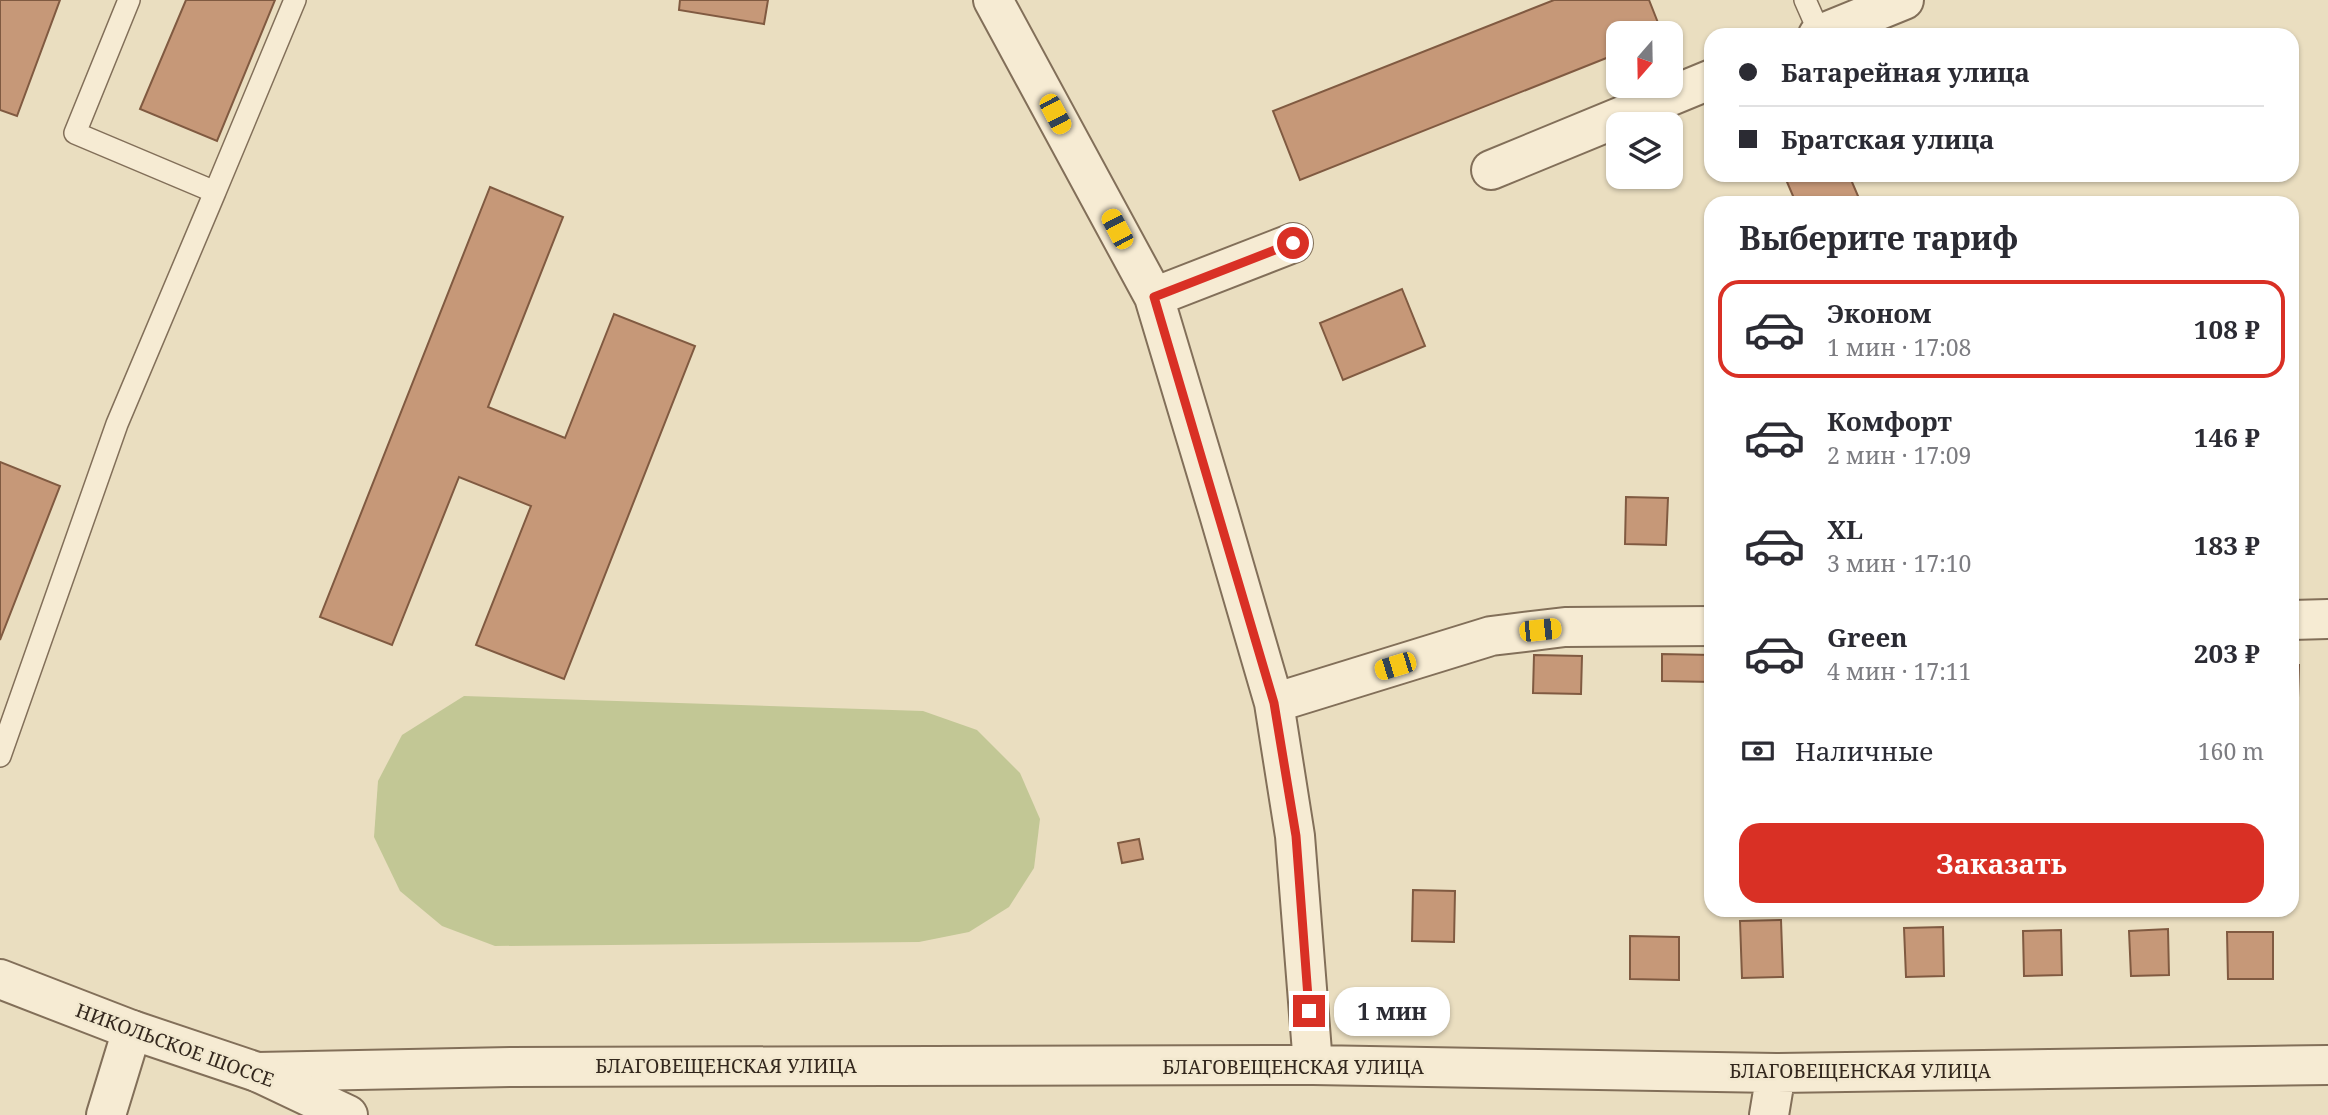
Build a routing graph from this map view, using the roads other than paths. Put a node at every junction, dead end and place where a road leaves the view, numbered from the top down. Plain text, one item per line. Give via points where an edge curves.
1 (129, 0) edge
2 (295, 0) edge
3 (993, 0) edge
4 (1805, 0) edge
5 (1904, 0) edge
6 (1816, 28) edge
7 (1836, 28) edge
8 (1704, 82) edge
9 (1491, 170) dead end
10 (215, 192) junction
11 (1293, 243) dead end
12 (1154, 297) junction
13 (2328, 619) edge
14 (2299, 620) edge
15 (1704, 626) edge
16 (1274, 703) junction
17 (0, 756) edge
18 (0, 979) edge
19 (132, 1030) junction
20 (1313, 1065) junction
21 (2328, 1065) edge
22 (257, 1072) junction
23 (1776, 1073) junction
24 (106, 1115) edge
25 (348, 1115) edge
26 (1769, 1115) edge

1 - 10 lane via 75,133
2 - 10 lane
3 - 12 street
4 - 6 lane
5 - 7 street
8 - 9 street
10 - 17 lane via 117,424
11 - 12 street
12 - 16 street
13 - 14 street
15 - 16 street via 1565,627 1491,636
16 - 20 street via 1296,836
18 - 19 street, НИКОЛЬСКОЕ ШОССЕ
19 - 22 street, НИКОЛЬСКОЕ ШОССЕ
19 - 24 street
20 - 22 street, БЛАГОВЕЩЕНСКАЯ УЛИЦА via 511,1066
20 - 23 street, БЛАГОВЕЩЕНСКАЯ УЛИЦА
21 - 23 street, БЛАГОВЕЩЕНСКАЯ УЛИЦА
22 - 25 street, НИКОЛЬСКОЕ ШОССЕ
23 - 26 street

